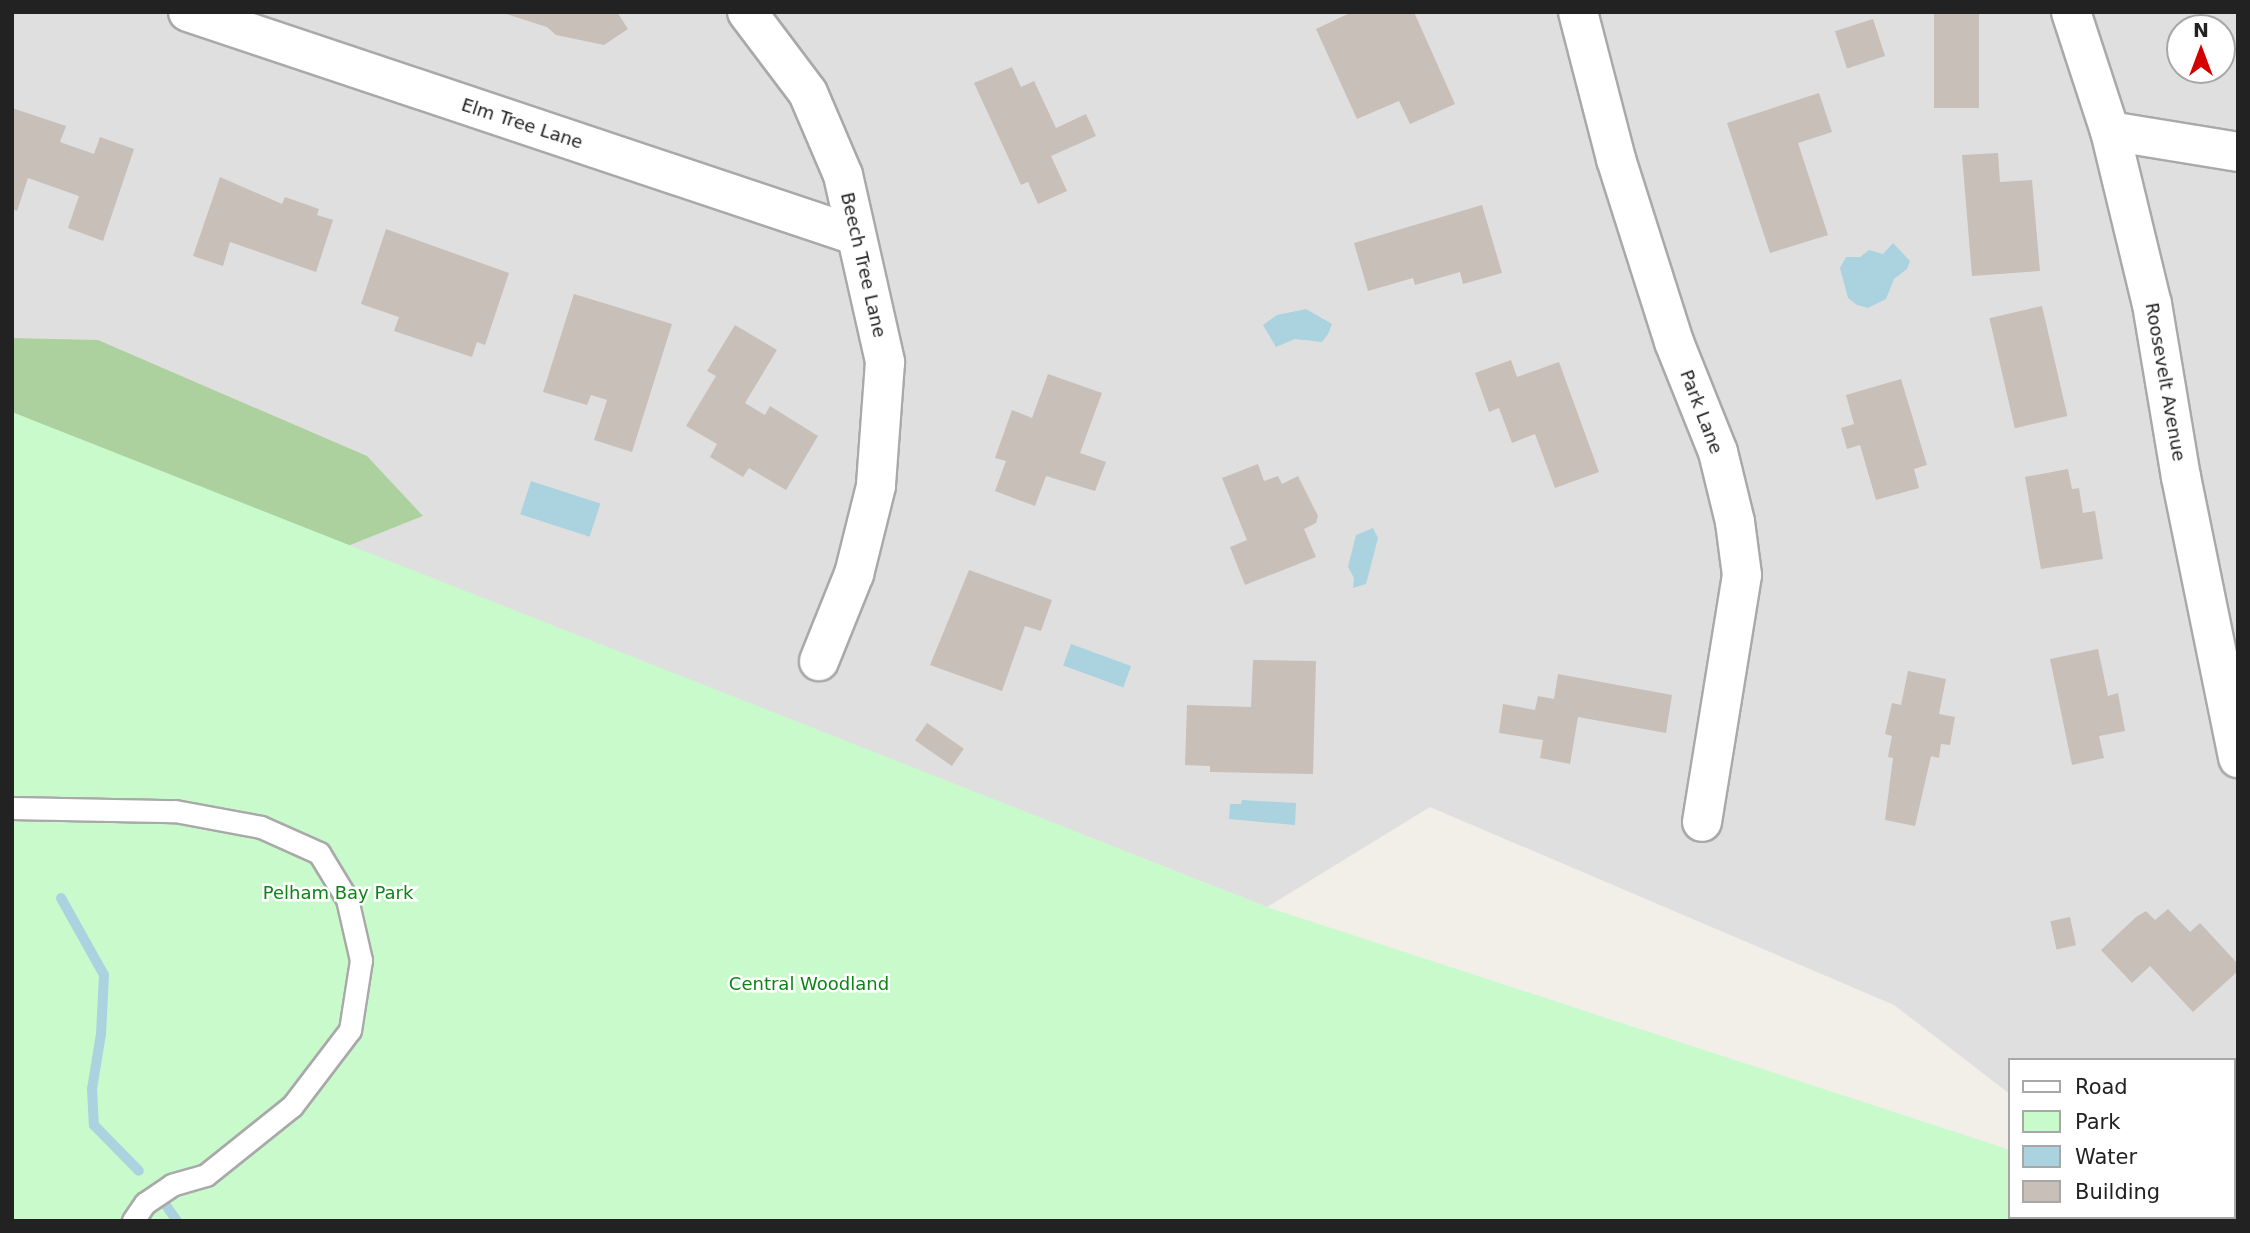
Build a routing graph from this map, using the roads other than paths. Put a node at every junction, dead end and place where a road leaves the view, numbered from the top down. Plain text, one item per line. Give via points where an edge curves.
1 (188, 12) edge
2 (747, 12) edge
3 (1578, 12) edge
4 (2071, 12) edge
5 (2110, 131) junction
6 (2238, 152) edge
7 (855, 235) junction
8 (819, 661) dead end
9 (2238, 758) edge
10 (12, 808) edge
11 (1702, 822) dead end
12 (134, 1221) edge

1 - 7 street, Elm Tree Lane
2 - 7 street, Beech Tree Lane via 808,93 843,175
3 - 11 street, Park Lane via 1616,159 1674,342 1718,452 1735,522 1742,575
4 - 5 street, Roosevelt Avenue
5 - 6 street
5 - 9 street, Roosevelt Avenue via 2152,304 2181,477
7 - 8 street, Beech Tree Lane via 867,267 885,362 876,486 854,574
10 - 12 lane via 175,811 261,827 319,853 347,899 361,960 350,1030 292,1106 206,1175 172,1185 145,1203

